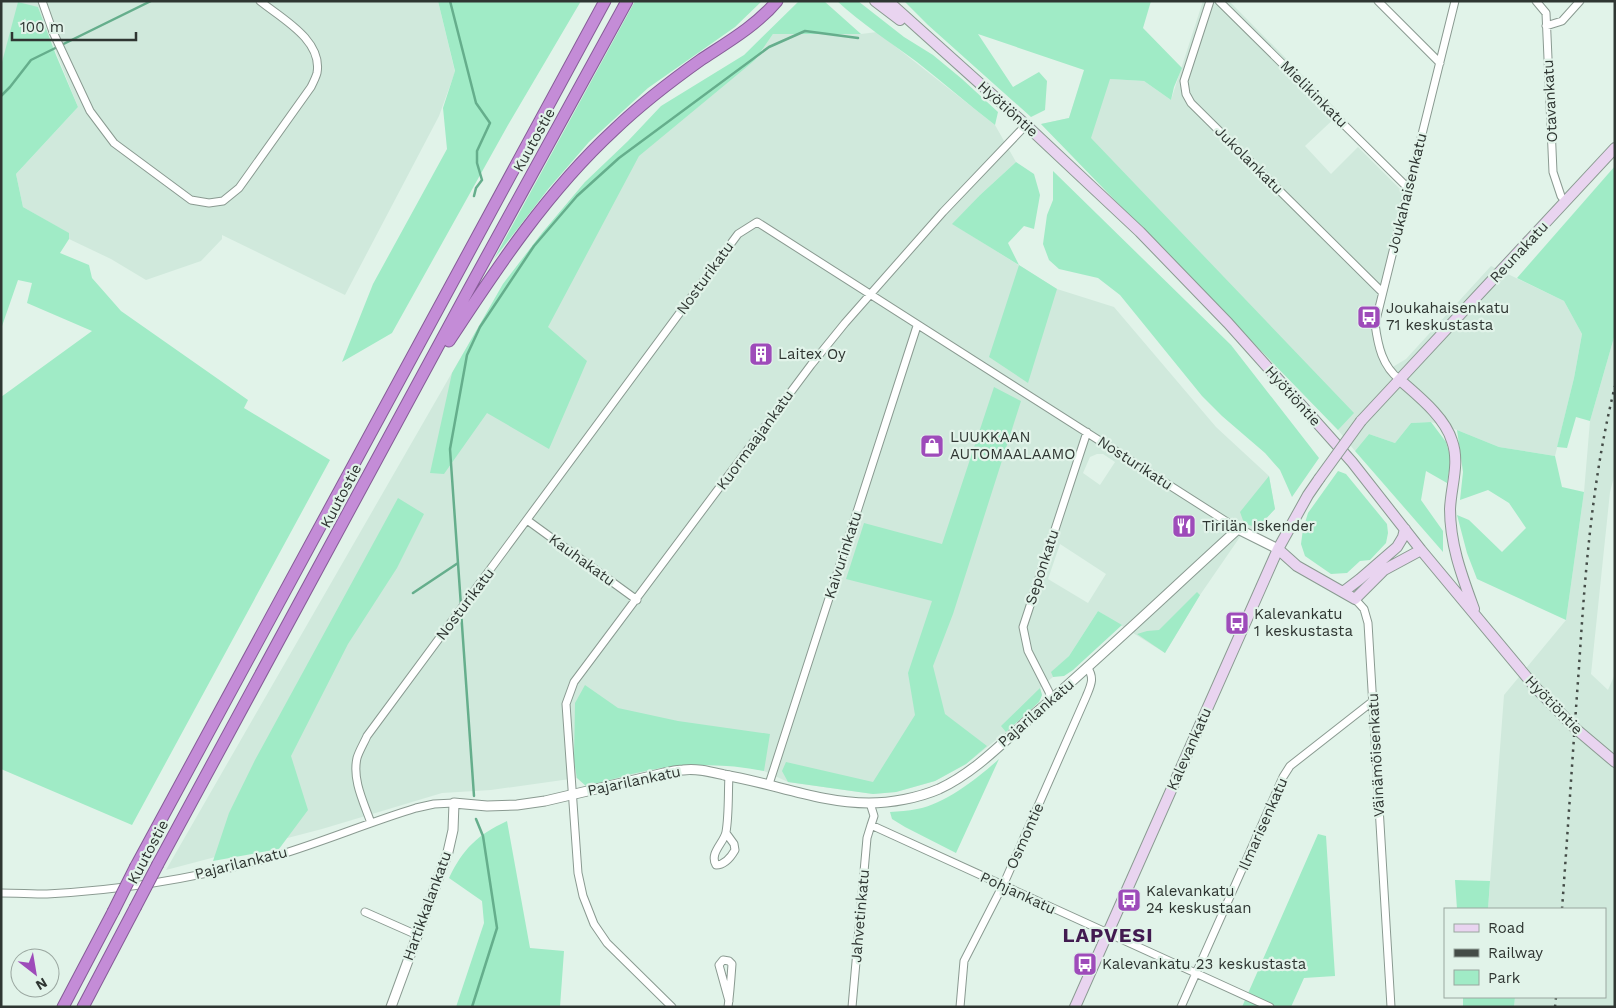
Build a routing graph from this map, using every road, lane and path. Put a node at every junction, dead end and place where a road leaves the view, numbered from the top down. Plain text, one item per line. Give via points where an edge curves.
1 (42, 1) edge
2 (260, 1) edge
3 (599, 1) edge
4 (605, 1) edge
5 (627, 1) edge
6 (776, 1) edge
7 (875, 1) edge
8 (888, 1) edge
9 (1210, 1) edge
10 (1219, 1) edge
11 (1378, 1) edge
12 (1455, 1) edge
13 (1536, 1) edge
14 (1580, 1) edge
15 (1546, 26) junction
16 (945, 53) junction
17 (1440, 63) junction
18 (1026, 125) junction
19 (1615, 148) edge
20 (506, 184) junction
21 (1408, 188) junction
22 (1566, 202) junction
23 (1382, 292) junction
24 (871, 294) junction
25 (917, 326) junction
26 (1400, 380) junction
27 (1087, 432) junction
28 (1308, 495) joint
29 (349, 513) junction
30 (527, 520) junction
31 (1238, 529) junction
32 (1404, 529) junction
33 (1278, 549) junction
34 (1421, 550) junction
35 (1343, 592) junction
36 (1355, 599) junction
37 (637, 600) junction
38 (1478, 620) junction
39 (1087, 668) junction
40 (1051, 700) junction
41 (1373, 701) junction
42 (1615, 762) edge
43 (729, 776) junction
44 (769, 784) junction
45 (572, 794) junction
46 (454, 803) junction
47 (870, 803) junction
48 (371, 823) junction
49 (871, 826) junction
50 (726, 833) dead end
51 (1002, 885) junction
52 (1, 893) edge
53 (365, 912) dead end
54 (1108, 932) junction
55 (417, 935) junction
56 (1197, 973) junction
57 (728, 1004) edge
58 (63, 1007) edge
59 (83, 1007) edge
60 (391, 1007) edge
61 (672, 1007) edge
62 (852, 1007) edge
63 (960, 1007) edge
64 (1074, 1007) edge
65 (1181, 1007) edge
66 (1270, 1007) edge
67 (1391, 1007) edge

1 - 2 street via 90,110 114,143 192,200 209,203 223,201 239,188 311,87 317,72 315,52 304,35
3 - 20 highway
4 - 20 highway, Kuutostie
5 - 29 highway, Kuutostie
6 - 29 highway via 770,10 663,88 614,130 544,204 441,353
7 - 16 main road, Hyötiöntie
8 - 16 main road, Hyötiöntie
9 - 23 street, Jukolankatu via 1184,81 1191,103
10 - 21 street, Mielikinkatu
11 - 17 street
12 - 17 street, Joukahaisenkatu
13 - 15 street, Otavankatu via 1546,14
14 - 15 street via 1562,21
15 - 22 street, Otavankatu via 1553,172
16 - 18 main road, Hyötiöntie
17 - 21 street, Joukahaisenkatu
18 - 24 street, Kuormaajankatu
18 - 32 main road, Hyötiöntie via 1140,232 1228,324 1352,462
19 - 22 main road, Reunakatu
20 - 58 highway, Kuutostie, bridge via 136,866
21 - 23 street, Joukahaisenkatu
22 - 26 main road, Reunakatu
23 - 26 street, Joukahaisenkatu via 1376,324 1378,341 1384,361
24 - 25 street, Nosturikatu
24 - 30 street, Nosturikatu via 756,222 738,234
24 - 37 street, Kuormaajankatu via 811,365
25 - 27 street, Nosturikatu
25 - 44 street, Kaivurinkatu
26 - 28 main road, Reunakatu, bridge via 1361,421
26 - 38 main road via 1436,414 1452,440 1455,473 1450,508 1452,542
27 - 31 street, Nosturikatu
27 - 40 street, Seponkatu via 1022,627 1028,651
28 - 33 main road, Kalevankatu
29 - 59 highway, Kuutostie, bridge
30 - 37 street, Kauhakatu
30 - 48 street, Nosturikatu via 366,736 357,759 356,773
31 - 33 street, Nosturikatu
31 - 39 street, Pajarilankatu
32 - 34 main road, Hyötiöntie
32 - 35 main road via 1397,547
33 - 35 main road, Väinämöisenkatu via 1298,566
33 - 54 main road, Kalevankatu
34 - 36 main road via 1384,570
34 - 38 main road, Hyötiöntie
35 - 36 main road, Väinämöisenkatu
36 - 41 street, Väinämöisenkatu via 1364,609 1368,623
37 - 45 street, Kuormaajankatu via 574,682 570,692 566,704
38 - 42 main road, Hyötiöntie via 1535,687 1576,729
39 - 40 street, Pajarilankatu
39 - 51 street, Osmontie via 1093,681
40 - 47 street, Pajarilankatu via 964,774 938,789
41 - 56 street, Ilmarisenkatu via 1290,766
41 - 67 street, Väinämöisenkatu
43 - 44 street, Pajarilankatu
43 - 45 street, Pajarilankatu via 684,770
43 - 50 street
44 - 47 street, Pajarilankatu via 820,798
45 - 46 street, Pajarilankatu via 517,805
45 - 61 street, Kuormaajankatu via 578,873 594,924 607,943
46 - 48 street, Pajarilankatu via 416,808
46 - 55 street, Hartikkalankatu via 448,852
47 - 49 street via 874,816
48 - 52 street, Pajarilankatu via 281,854 195,876 46,894
49 - 51 street, Pohjankatu
49 - 62 street, Jahvetinkatu via 867,838
51 - 54 street, Pohjankatu
51 - 63 street, Osmontie via 964,961
53 - 55 street
54 - 56 street, Pohjankatu
54 - 64 main road, Kalevankatu
55 - 60 street, Hartikkalankatu
56 - 65 street, Ilmarisenkatu
56 - 66 street, Pohjankatu
57 - 57 street via 719,965 723,960 732,964

